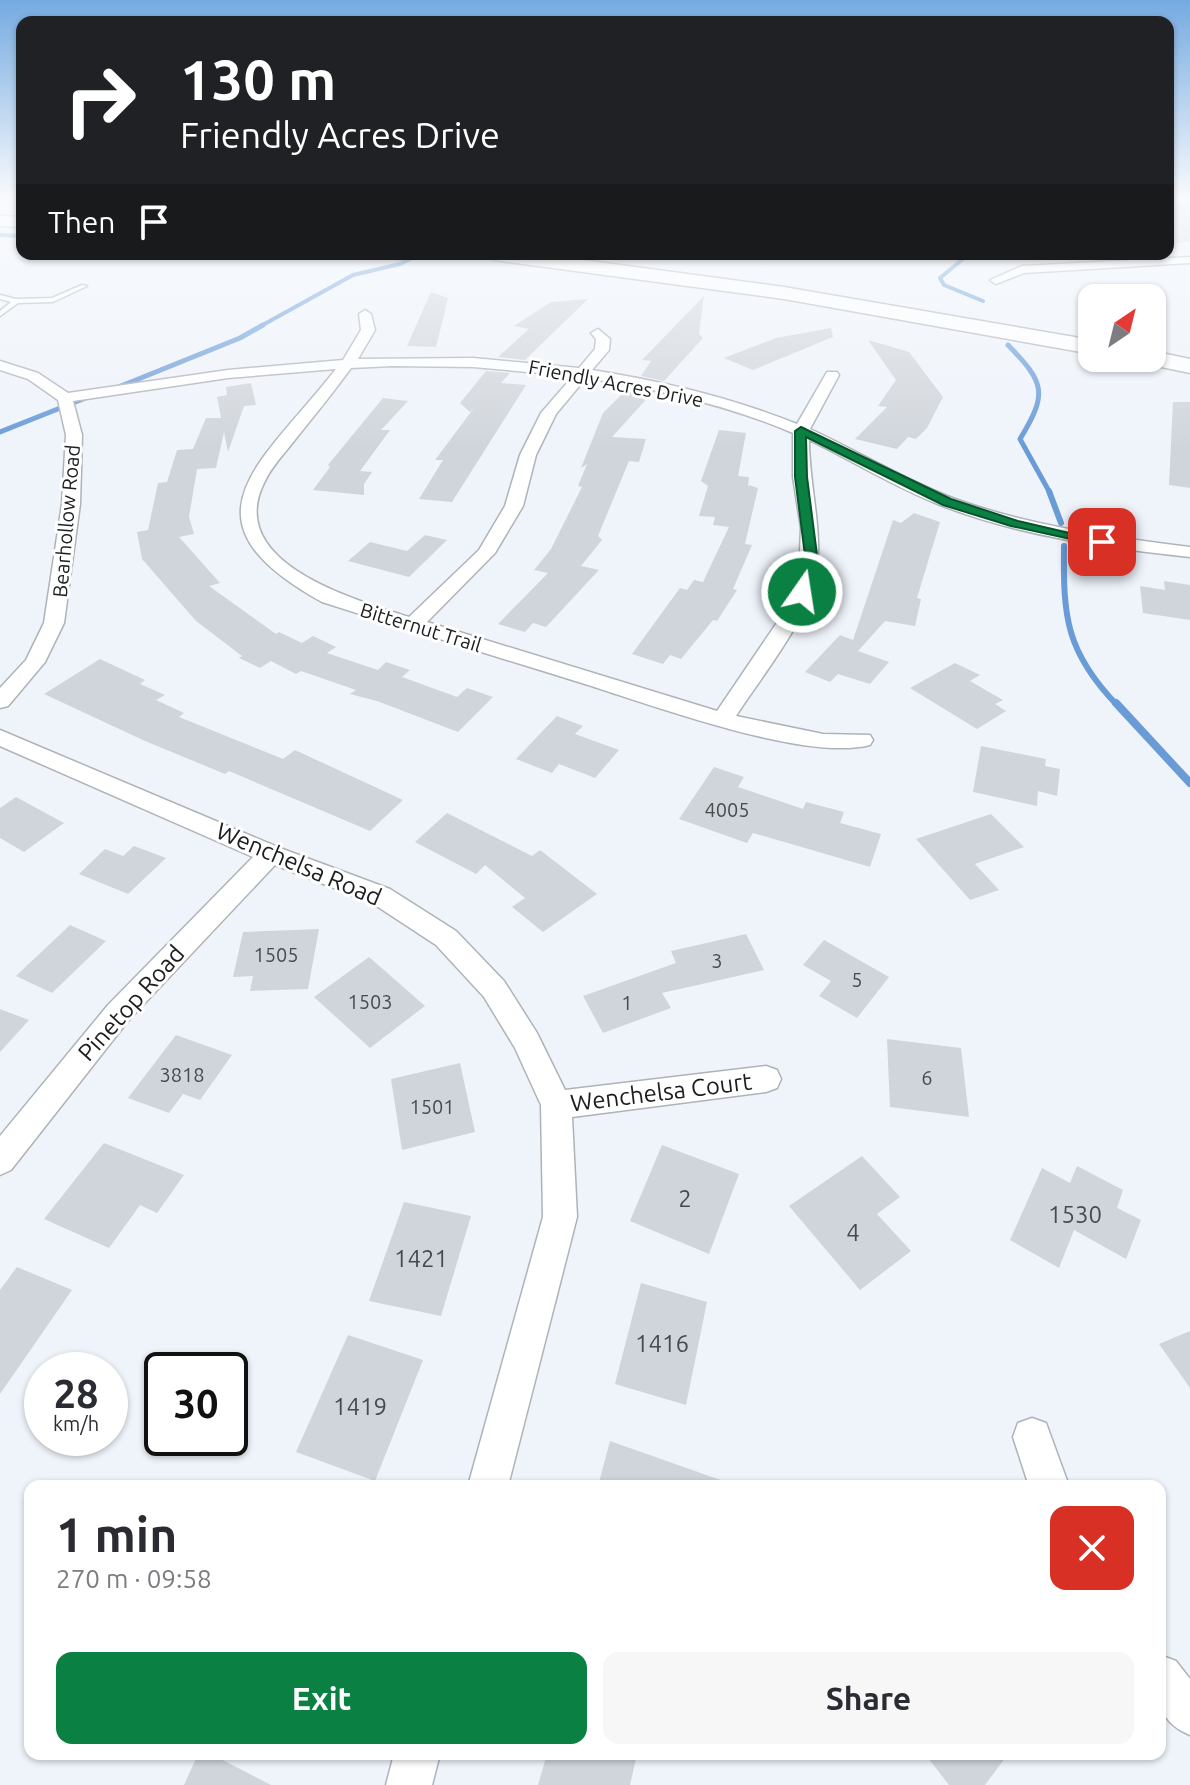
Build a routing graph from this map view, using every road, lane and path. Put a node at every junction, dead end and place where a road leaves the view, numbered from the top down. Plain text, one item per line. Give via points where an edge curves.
1 (697, 281) edge
2 (791, 281) edge
3 (84, 286) dead end
4 (0, 297) edge
5 (16, 301) junction
6 (0, 314) edge
7 (365, 314) dead end
8 (1078, 329) edge
9 (598, 333) dead end
10 (1078, 345) edge
11 (1166, 345) edge
12 (1190, 350) edge
13 (1166, 361) edge
14 (349, 362) junction
15 (0, 365) edge
16 (1190, 366) edge
17 (584, 373) junction
18 (832, 375) dead end
19 (65, 398) junction
20 (801, 431) junction
21 (1190, 552) edge
22 (413, 624) junction
23 (0, 701) edge
24 (722, 720) junction
25 (0, 737) edge
26 (862, 740) dead end
27 (271, 854) junction
28 (766, 1079) dead end
29 (556, 1105) junction
30 (0, 1160) edge
31 (1032, 1437) dead end
32 (490, 1480) edge
33 (1047, 1480) edge
34 (1166, 1684) edge
35 (1190, 1713) edge
36 (415, 1760) edge
37 (409, 1785) edge

1 - 10 highway
2 - 8 highway
3 - 5 lane via 53,300
4 - 5 lane
5 - 6 lane
7 - 14 street, Bitternut Trail via 368,330
9 - 17 street via 602,350
11 - 12 highway
13 - 16 highway
14 - 17 street, Friendly Acres Drive via 455,361
14 - 19 street, Friendly Acres Drive via 254,369
14 - 22 street, Bitternut Trail via 254,485 248,519 262,549 297,581 329,598
15 - 19 street via 33,376
17 - 20 street, Friendly Acres Drive via 715,402
17 - 22 street via 549,413 528,455 514,506 486,553
18 - 20 street
19 - 23 street, Bearhollow Road via 74,435 71,504 54,623 35,662
20 - 21 street, Friendly Acres Drive via 907,485 985,515 1076,537
20 - 24 street via 801,477 810,528 808,574 788,621
22 - 24 street, Bitternut Trail
24 - 26 street, Bitternut Trail via 823,741
25 - 27 street, Wenchelsa Road
27 - 29 street, Wenchelsa Road via 381,896 446,938 494,989 527,1042
27 - 30 street, Pinetop Road via 118,1013
28 - 29 street, Wenchelsa Court
29 - 32 street, Wenchelsa Road via 560,1217
31 - 33 street
34 - 35 street
36 - 37 street

